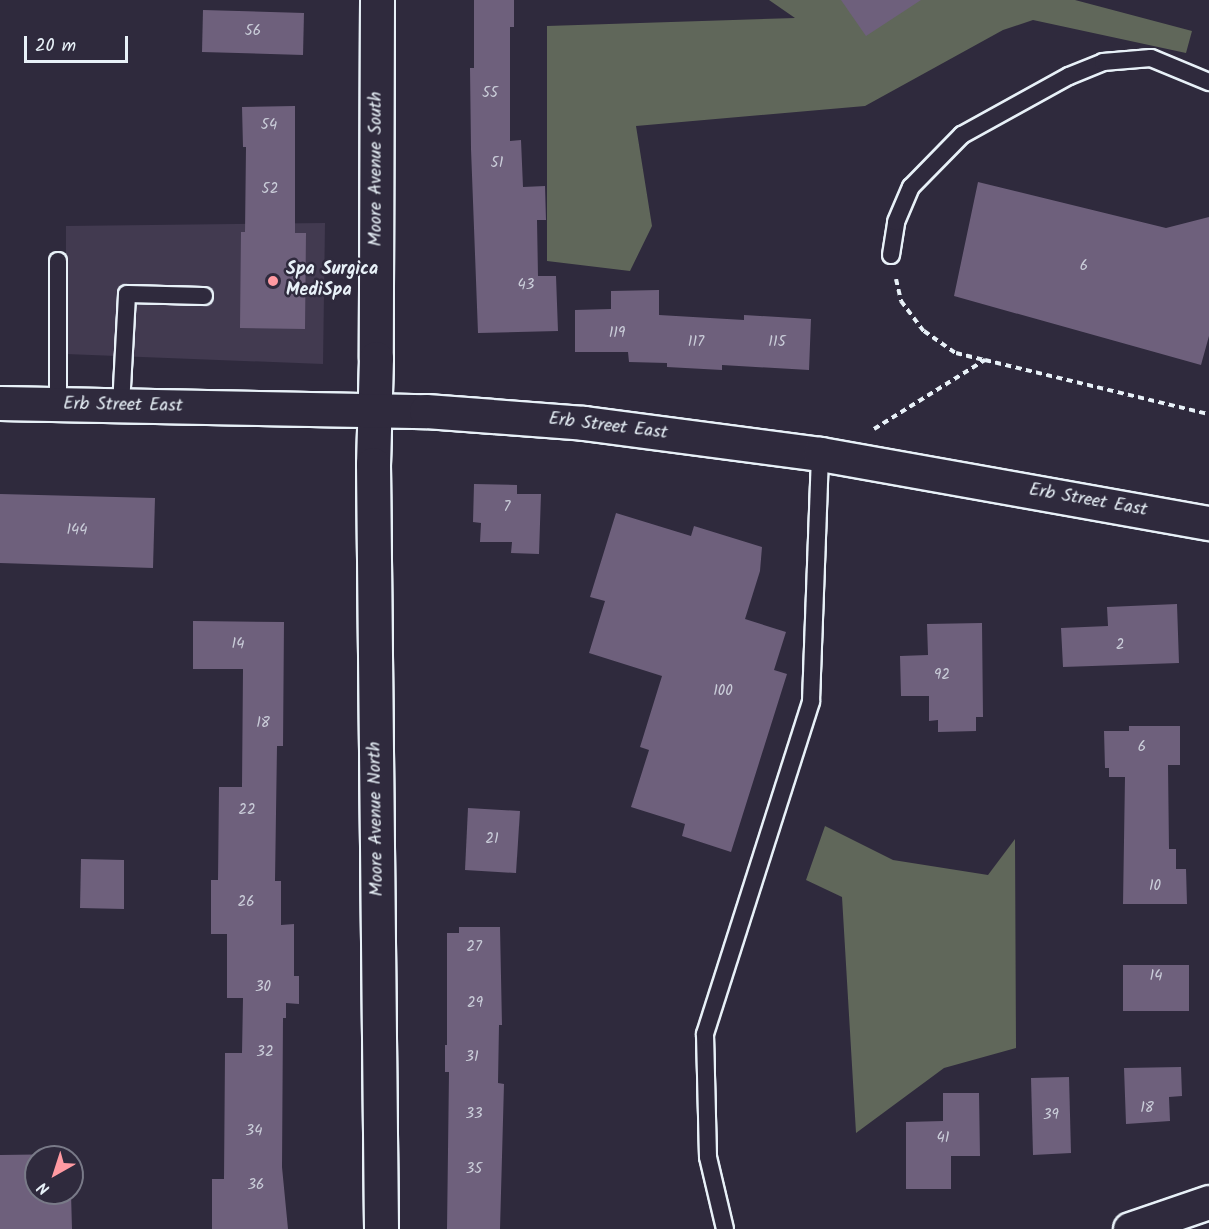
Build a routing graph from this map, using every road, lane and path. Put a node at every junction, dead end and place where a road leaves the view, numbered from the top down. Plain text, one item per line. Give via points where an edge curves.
1 (377, 0) edge
2 (1209, 82) edge
3 (891, 255) joint
4 (58, 261) dead end
5 (204, 296) dead end
6 (984, 360) junction
7 (0, 403) edge
8 (58, 404) junction
9 (122, 406) junction
10 (375, 410) junction
11 (1209, 414) edge
12 (867, 432) dead end
13 (820, 454) junction
14 (1209, 523) edge
15 (1209, 1202) edge
16 (381, 1229) edge
17 (725, 1229) edge
18 (1130, 1229) edge

1 - 10 street, Moore Avenue South
2 - 3 lane via 1152,58 1103,62 1069,76 962,135 911,187 896,222
3 - 6 path via 901,301 924,331 956,353
4 - 8 lane
5 - 9 lane via 127,294
6 - 11 path
6 - 12 path
7 - 8 street, Erb Street East
8 - 9 street, Erb Street East
9 - 10 street, Erb Street East
10 - 13 street, Erb Street East via 584,423
10 - 16 street, Moore Avenue North
13 - 14 street, Erb Street East
13 - 17 lane via 811,701 705,1034 708,1157
15 - 18 street

